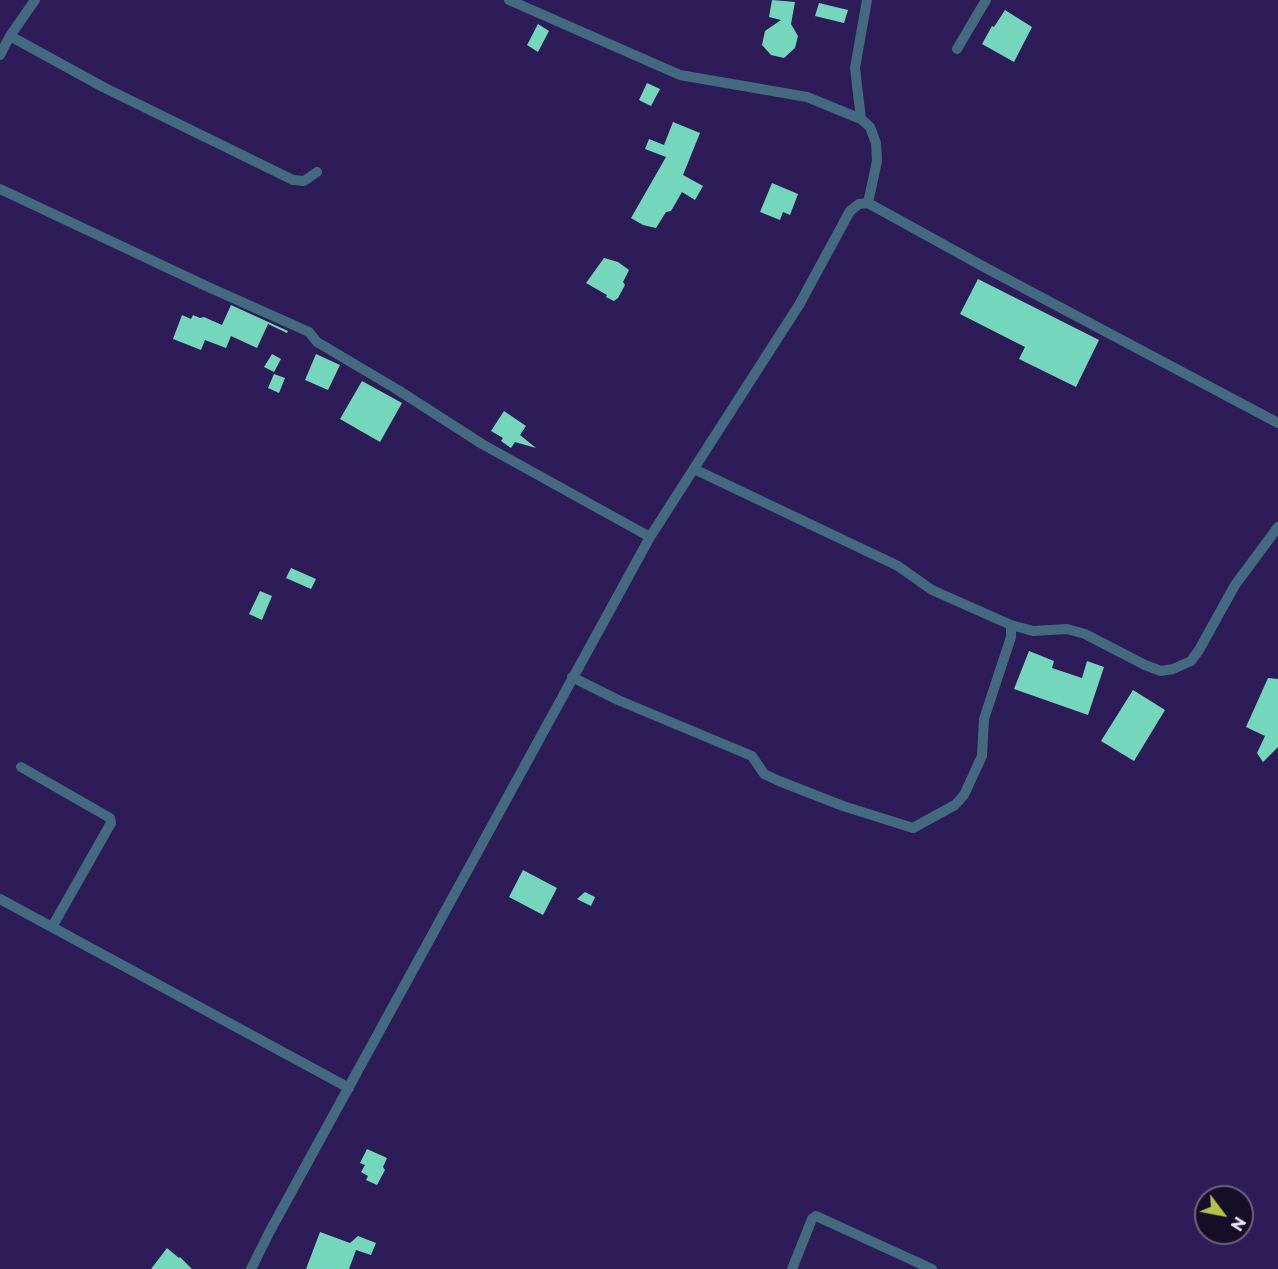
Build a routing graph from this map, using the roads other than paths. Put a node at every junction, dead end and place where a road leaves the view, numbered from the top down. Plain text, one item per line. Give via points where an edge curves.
1 (35, 0) edge
2 (509, 0) edge
3 (867, 0) edge
4 (986, 0) edge
5 (10, 36) junction
6 (957, 49) dead end
7 (0, 55) edge
8 (861, 119) junction
9 (317, 172) dead end
10 (0, 189) edge
11 (868, 203) junction
12 (1278, 423) edge
13 (694, 469) junction
14 (1278, 527) edge
15 (650, 537) junction
16 (1011, 625) junction
17 (572, 677) junction
18 (21, 767) dead end
19 (0, 899) edge
20 (52, 927) junction
21 (349, 1088) junction
22 (250, 1269) edge
23 (792, 1269) edge
24 (932, 1269) edge

1 - 5 street
2 - 8 street via 680,75 807,98
3 - 8 street via 855,68
4 - 6 street
5 - 7 street
5 - 9 street via 103,87 293,180 304,181
8 - 11 street via 870,127 876,143 877,161
10 - 15 street via 309,332 317,342 482,444
11 - 12 street
11 - 13 street via 850,211 799,305
13 - 15 street
13 - 16 street via 898,566 932,590
14 - 16 street via 1235,585 1191,661 1173,669 1161,671 1145,665 1085,634 1067,629 1033,631
15 - 17 street
16 - 17 street via 1011,637 984,719 982,756 964,795 955,805 914,828 779,781 764,774 752,756
17 - 21 street
18 - 20 street via 110,818 111,823
19 - 20 street
20 - 21 street
21 - 22 street
23 - 24 street via 816,1216

